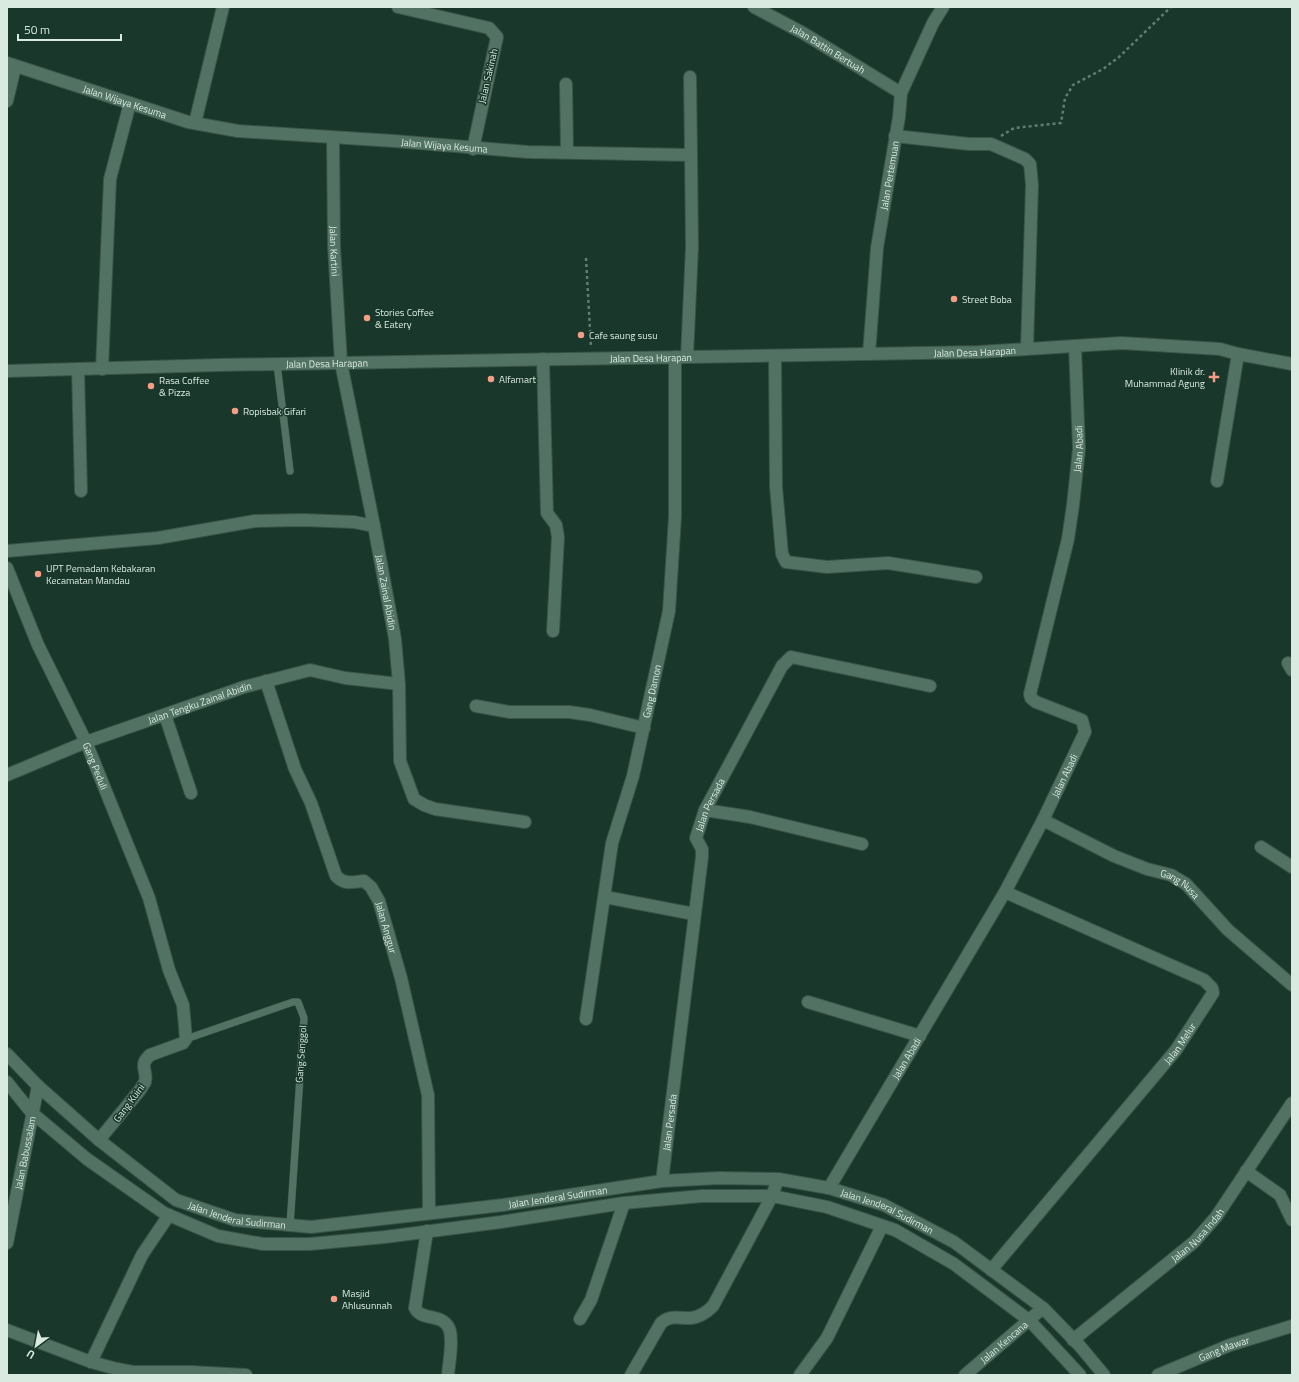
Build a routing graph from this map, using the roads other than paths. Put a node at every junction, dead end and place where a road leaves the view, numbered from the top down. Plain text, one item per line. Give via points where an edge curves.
1 (222, 7) edge
2 (398, 7) edge
3 (754, 7) edge
4 (943, 7) edge
5 (11, 65) edge
6 (690, 77) dead end
7 (566, 84) dead end
8 (901, 93) junction
9 (7, 101) edge
10 (130, 103) junction
11 (195, 123) junction
12 (895, 136) junction
13 (333, 138) junction
14 (473, 149) junction
15 (567, 152) junction
16 (691, 155) junction
17 (1075, 346) junction
18 (1027, 348) junction
19 (869, 354) junction
20 (1238, 354) junction
21 (775, 356) junction
22 (681, 357) junction
23 (544, 359) junction
24 (341, 363) junction
25 (277, 364) junction
26 (1292, 364) edge
27 (78, 369) junction
28 (102, 369) junction
29 (7, 371) edge
30 (290, 471) dead end
31 (1217, 481) dead end
32 (82, 491) dead end
33 (374, 526) junction
34 (7, 551) edge
35 (7, 568) edge
36 (976, 577) dead end
37 (553, 631) dead end
38 (266, 681) junction
39 (399, 684) junction
40 (930, 686) dead end
41 (476, 706) dead end
42 (165, 715) junction
43 (644, 728) junction
44 (86, 742) junction
45 (7, 775) edge
46 (191, 793) dead end
47 (705, 810) junction
48 (1043, 820) junction
49 (525, 822) dead end
50 (862, 844) dead end
51 (1261, 847) dead end
52 (1292, 867) edge
53 (1005, 892) junction
54 (605, 897) junction
55 (694, 914) junction
56 (1292, 985) edge
57 (808, 1002) dead end
58 (586, 1020) dead end
59 (920, 1036) junction
60 (186, 1039) junction
61 (7, 1054) edge
62 (7, 1082) edge
63 (38, 1086) junction
64 (1292, 1103) edge
65 (31, 1112) junction
66 (99, 1140) junction
67 (1246, 1171) junction
68 (778, 1179) junction
69 (662, 1182) junction
70 (829, 1188) junction
71 (772, 1196) junction
72 (624, 1203) junction
73 (429, 1213) junction
74 (169, 1215) junction
75 (1292, 1220) edge
76 (9, 1225) edge
77 (290, 1225) junction
78 (882, 1226) junction
79 (427, 1232) junction
80 (7, 1243) edge
81 (991, 1270) junction
82 (1042, 1308) junction
83 (580, 1320) dead end
84 (1030, 1321) junction
85 (1292, 1326) edge
86 (7, 1330) edge
87 (1073, 1340) junction
88 (91, 1362) junction
89 (246, 1375) edge
90 (448, 1375) edge
91 (631, 1375) edge
92 (800, 1375) edge
93 (965, 1375) edge
94 (1080, 1375) edge
95 (1104, 1375) edge
96 (1158, 1375) edge

1 - 11 street
2 - 14 street, Jalan Sakinah via 489,28 497,37
3 - 8 street, Jalan Battin Bertuah
4 - 8 street, Jalan Pertemuan
5 - 9 street
5 - 10 street, Jalan Wijaya Kesuma
6 - 16 street
7 - 15 street
8 - 12 street, Jalan Pertemuan
10 - 11 street, Jalan Wijaya Kesuma
10 - 28 street via 110,179
11 - 13 street, Jalan Wijaya Kesuma via 238,131
12 - 18 street via 991,144 1025,159 1030,164 1032,173
12 - 19 street, Jalan Pertemuan via 877,248
13 - 14 street, Jalan Wijaya Kesuma
13 - 24 street, Jalan Kartini via 334,246
14 - 15 street, Jalan Wijaya Kesuma
15 - 16 street, Jalan Wijaya Kesuma
16 - 22 street via 692,247
17 - 18 street, Jalan Desa Harapan
17 - 20 street, Jalan Desa Harapan via 1121,343 1220,349
17 - 48 street, Jalan Abadi via 1079,449 1073,505 1068,539 1030,694 1036,702 1082,720 1085,732
18 - 19 street, Jalan Desa Harapan via 979,352
19 - 21 street, Jalan Desa Harapan
20 - 26 street, Jalan Desa Harapan
20 - 31 street
21 - 22 street, Jalan Desa Harapan
21 - 36 street via 776,487 782,554 786,562 827,567 888,563
22 - 23 street, Jalan Desa Harapan
22 - 43 street, Gang Damon via 669,612
23 - 24 street, Jalan Desa Harapan
23 - 37 street via 547,513 556,525 558,537
24 - 25 street, Jalan Desa Harapan
24 - 33 street, Jalan Zainal Abidin
25 - 28 street, Jalan Desa Harapan
25 - 30 lane
27 - 28 street, Jalan Desa Harapan
27 - 29 street, Jalan Desa Harapan
27 - 32 street
33 - 34 street via 354,522 255,521 158,538
33 - 39 street, Jalan Zainal Abidin via 395,639
35 - 44 street, Gang Peduli via 38,644
38 - 39 street, Jalan Tengku Zainal Abidin via 310,670 345,678
38 - 42 street, Jalan Tengku Zainal Abidin
38 - 73 street, Jalan Anggur via 295,769 311,803 336,876 350,883 364,881 379,901 427,1082
39 - 49 street, Jalan Zainal Abidin via 400,761 414,799 435,809
40 - 47 street, Jalan Persada via 791,657 782,666
41 - 43 street via 510,712 569,712
42 - 44 street, Jalan Tengku Zainal Abidin
42 - 46 street
43 - 54 street, Gang Damon via 633,776 612,843
44 - 45 street, Jalan Tengku Zainal Abidin
44 - 60 street, Gang Peduli via 149,898 169,970 183,1005
47 - 50 street
47 - 55 street, Jalan Persada via 696,838 702,849 702,857
48 - 53 street, Jalan Abadi
48 - 56 street, Gang Nusa via 1114,856 1171,875 1186,884 1228,930
51 - 52 street
53 - 59 street, Jalan Abadi
53 - 81 street, Jalan Melur via 1204,980 1212,988 1213,994 1176,1050
54 - 55 street
54 - 58 street, Gang Damon
55 - 69 street, Jalan Persada
57 - 59 street
59 - 70 street, Jalan Abadi
60 - 66 street, Gang Kuini via 183,1043 147,1058 143,1069 145,1081 140,1090
60 - 77 lane, Gang Senggol via 298,1002 304,1018
61 - 63 street, Jalan Jenderal Sudirman
62 - 65 street, Jalan Jenderal Sudirman
63 - 65 street, Jalan Babussalam
63 - 66 street, Jalan Jenderal Sudirman
64 - 67 street, Jalan Nusa Indah
65 - 74 street, Jalan Jenderal Sudirman via 88,1158
65 - 76 street, Jalan Babussalam
66 - 77 street, Jalan Jenderal Sudirman via 176,1200 234,1220
67 - 75 street via 1280,1195
67 - 87 street, Jalan Nusa Indah via 1216,1217 1194,1242
68 - 69 street, Jalan Jenderal Sudirman via 719,1178
68 - 70 street, Jalan Jenderal Sudirman
68 - 71 street
69 - 73 street, Jalan Jenderal Sudirman
70 - 81 street, Jalan Jenderal Sudirman via 884,1205 954,1242
71 - 72 street, Jalan Jenderal Sudirman via 702,1196
71 - 78 street, Jalan Jenderal Sudirman via 827,1207
71 - 91 street via 713,1306 704,1314 691,1318 667,1318 661,1323
72 - 79 street, Jalan Jenderal Sudirman
72 - 83 street via 591,1300
73 - 77 street, Jalan Jenderal Sudirman via 318,1226
74 - 79 street, Jalan Jenderal Sudirman via 218,1236 264,1244 310,1244
74 - 88 street via 142,1255
76 - 80 street, Jalan Babussalam
78 - 84 street, Jalan Jenderal Sudirman via 895,1230 954,1264
78 - 92 street via 827,1338
79 - 90 street via 415,1308 423,1315 443,1321 450,1330
81 - 82 street, Jalan Jenderal Sudirman
82 - 84 street, Jalan Kencana
82 - 87 street, Jalan Jenderal Sudirman
84 - 93 street, Jalan Kencana
84 - 94 street, Jalan Jenderal Sudirman
85 - 96 street, Gang Mawar via 1230,1345
86 - 88 street
87 - 95 street, Jalan Jenderal Sudirman
88 - 89 street via 133,1372

